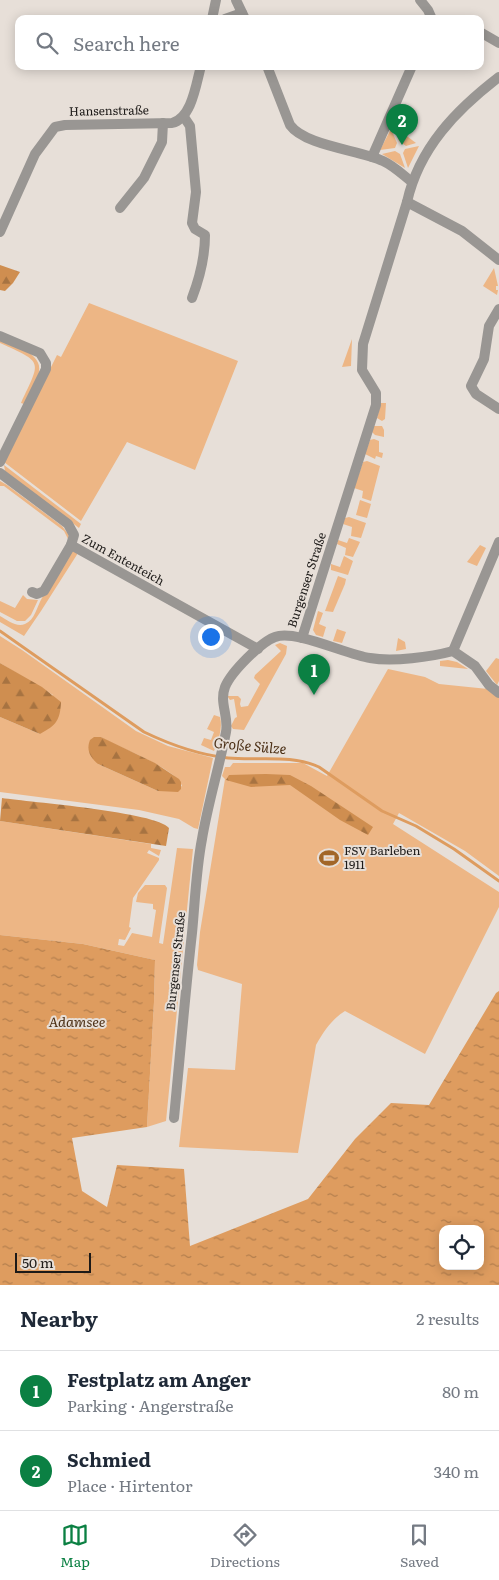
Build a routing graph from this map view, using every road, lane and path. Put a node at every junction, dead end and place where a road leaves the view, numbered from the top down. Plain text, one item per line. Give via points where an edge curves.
1 (216, 0) edge
2 (236, 0) edge
3 (420, 0) edge
4 (213, 15) edge
5 (244, 15) edge
6 (430, 15) edge
7 (484, 34) edge
8 (499, 43) edge
9 (200, 70) edge
10 (269, 70) edge
11 (410, 70) edge
12 (499, 77) edge
13 (184, 117) junction
14 (163, 123) junction
15 (372, 158) junction
16 (412, 182) junction
17 (407, 202) junction
18 (120, 208) dead end
19 (0, 232) edge
20 (499, 260) edge
21 (192, 298) dead end
22 (499, 309) edge
23 (0, 336) edge
24 (499, 409) edge
25 (0, 462) edge
26 (0, 473) edge
27 (499, 542) edge
28 (71, 545) junction
29 (32, 592) dead end
30 (302, 638) junction
31 (258, 649) junction
32 (453, 651) junction
33 (499, 693) edge
34 (174, 1118) dead end

1 - 4 street
2 - 5 street
3 - 6 street
7 - 8 street
9 - 13 street
10 - 15 street via 288,121 296,132
11 - 15 street
12 - 16 street, Burgenser Straße via 470,100 439,132
13 - 14 street, Hansenstraße via 179,122
13 - 21 street via 190,126 196,192 192,223 205,235 205,251
14 - 18 street, Hansenstraße via 162,142 144,178
14 - 19 street, Hansenstraße via 55,127 35,154
15 - 16 street via 385,162
16 - 17 street, Burgenser Straße
17 - 20 street via 462,231
17 - 30 street, Burgenser Straße via 363,344 362,370 376,393 376,404
22 - 24 street via 489,326 484,359 471,386 476,394
23 - 25 street via 40,353 46,363 46,369
26 - 28 street, Zum Ententeich via 68,524 74,535
27 - 32 street
28 - 29 street via 44,591
28 - 31 street, Zum Ententeich
30 - 31 street, Burgenser Straße via 276,636
30 - 32 street via 377,660
31 - 34 street, Burgenser Straße via 225,686 222,701 226,728 199,855
32 - 33 street via 475,666

